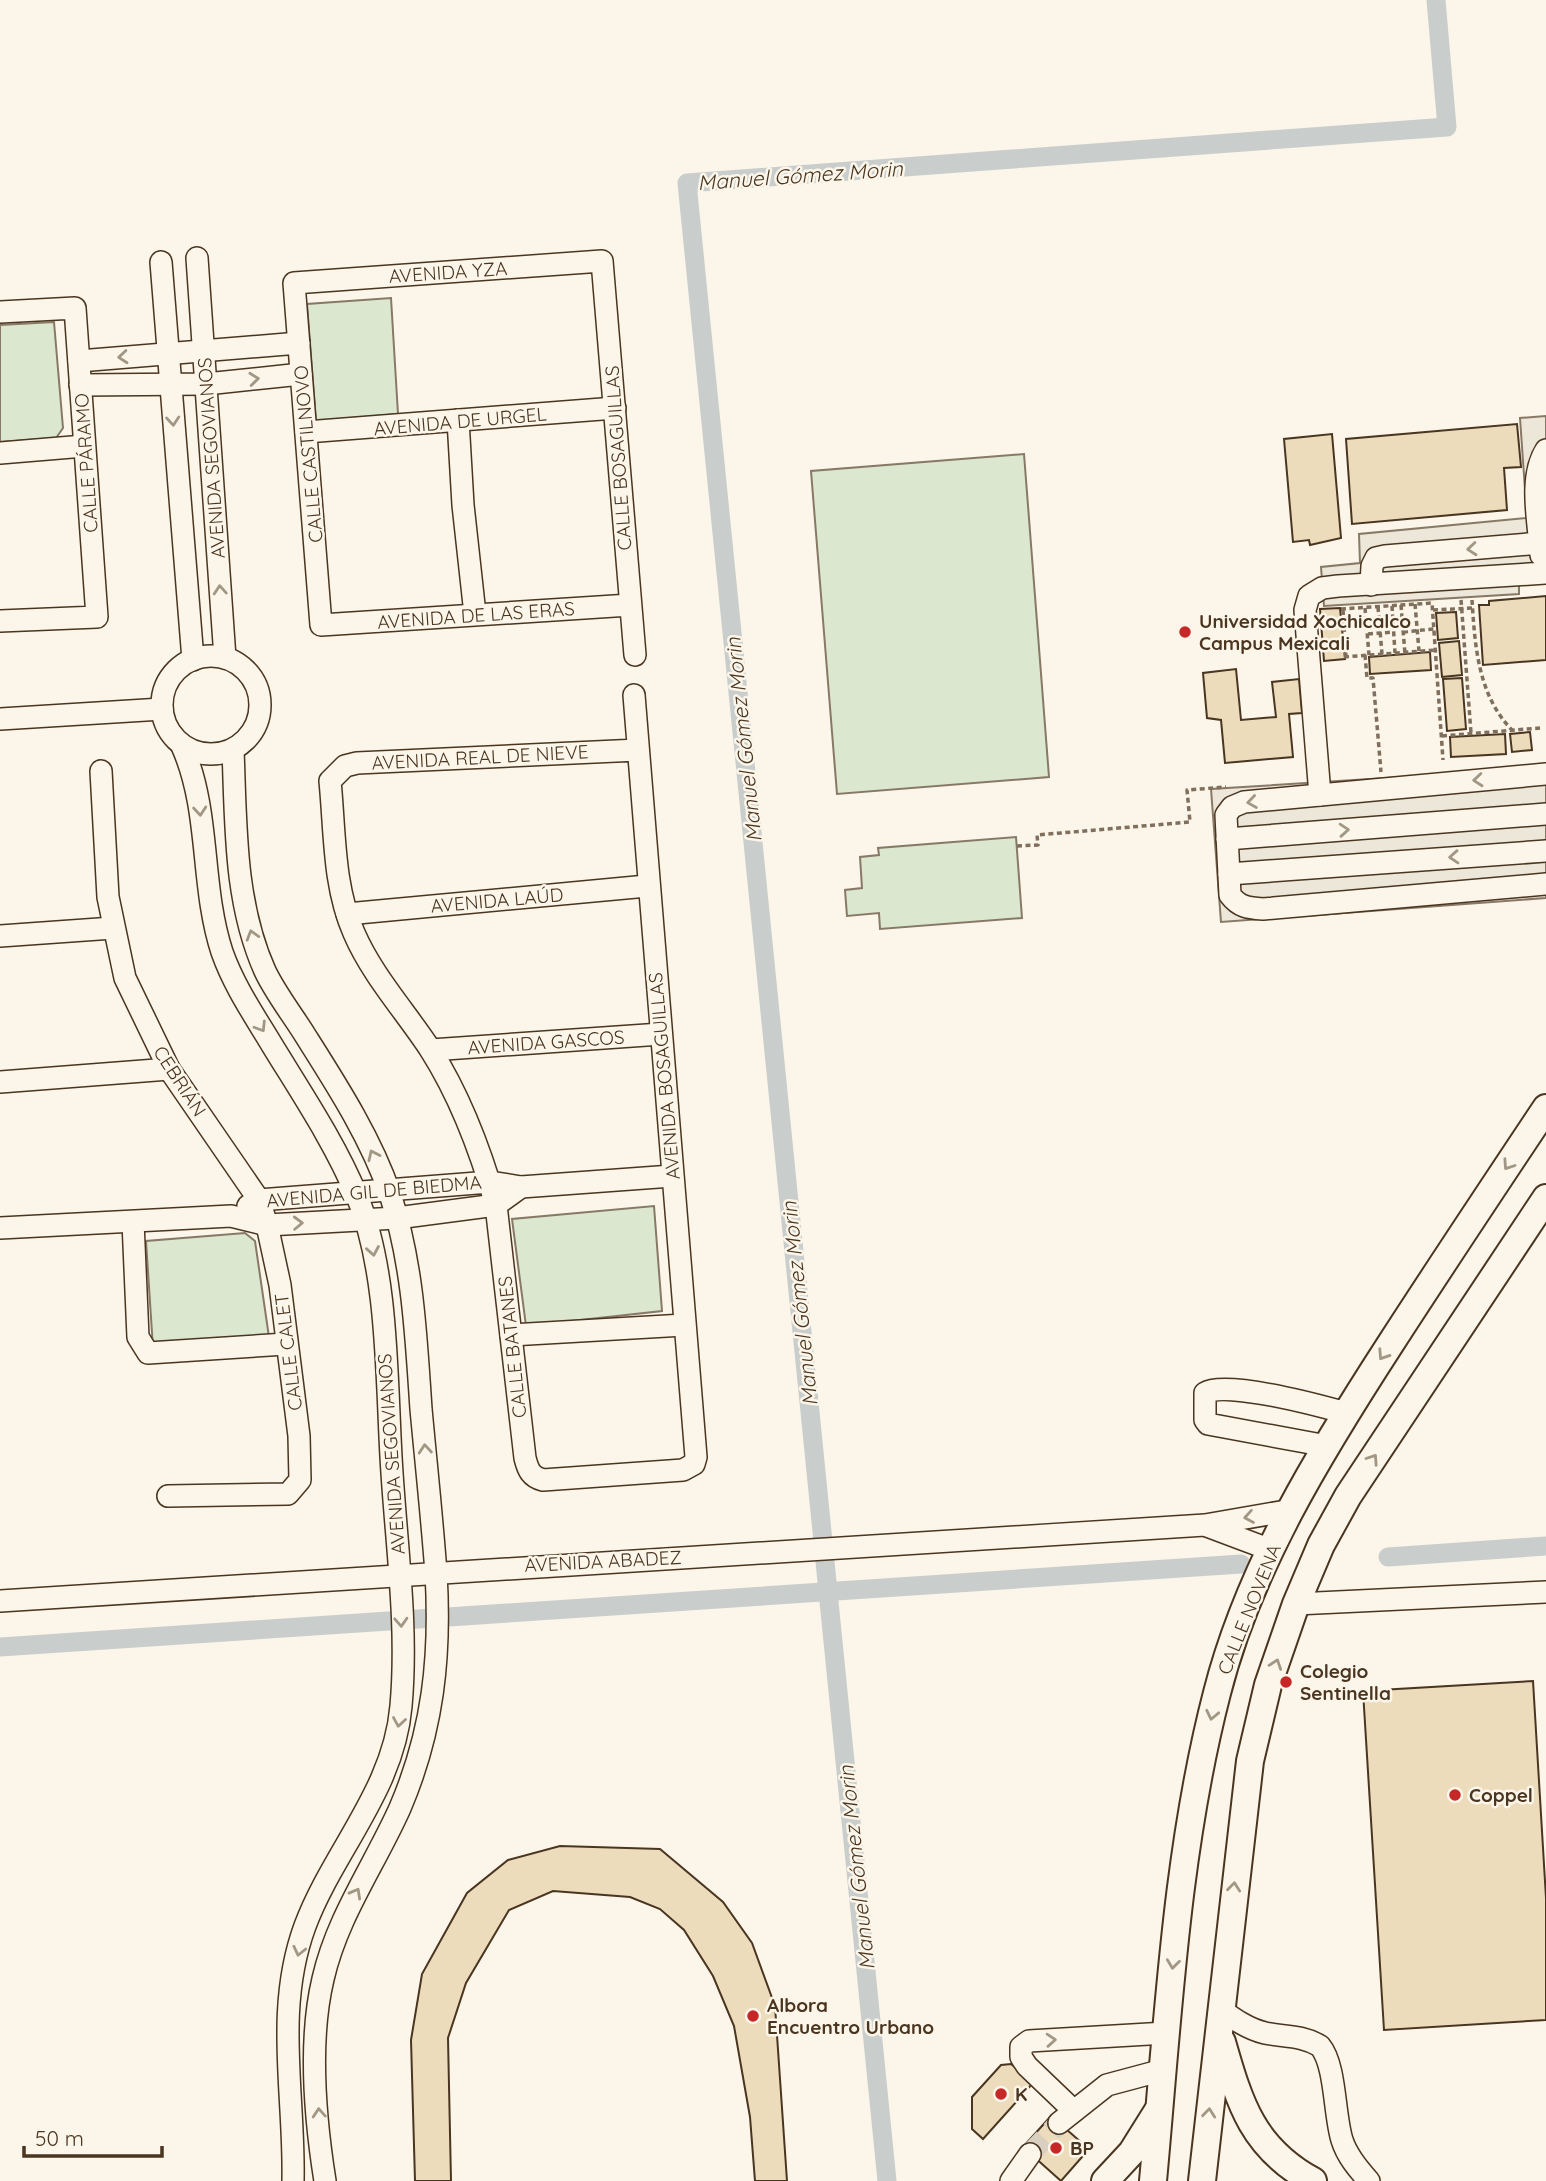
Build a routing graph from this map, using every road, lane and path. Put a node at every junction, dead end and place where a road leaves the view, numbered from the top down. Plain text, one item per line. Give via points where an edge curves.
1 (197, 258) dead end
2 (602, 261) joint
3 (161, 262) dead end
4 (294, 283) joint
5 (0, 312) edge
6 (299, 343) junction
7 (204, 349) junction
8 (168, 353) junction
9 (79, 361) junction
10 (301, 374) junction
11 (206, 383) junction
12 (80, 385) junction
13 (170, 385) junction
14 (615, 408) junction
15 (458, 420) junction
16 (306, 432) junction
17 (84, 446) junction
18 (1546, 450) edge
19 (0, 453) edge
20 (1541, 488) edge
21 (1542, 534) edge
22 (1544, 573) edge
23 (1371, 585) junction
24 (1461, 600) dead end
25 (1472, 600) dead end
26 (1415, 604) junction
27 (630, 606) junction
28 (1392, 606) junction
29 (1401, 606) junction
30 (1378, 607) junction
31 (1365, 608) junction
32 (1462, 608) junction
33 (1472, 608) junction
34 (1433, 610) junction
35 (475, 614) junction
36 (0, 621) edge
37 (321, 625) joint
38 (1434, 629) junction
39 (1418, 630) junction
40 (1393, 632) junction
41 (1404, 632) junction
42 (1380, 633) junction
43 (1367, 634) junction
44 (1436, 650) junction
45 (1419, 651) junction
46 (1405, 653) junction
47 (1382, 654) junction
48 (1395, 654) junction
49 (635, 655) dead end
50 (1367, 655) junction
51 (225, 659) junction
52 (193, 660) junction
53 (634, 695) dead end
54 (162, 709) junction
55 (0, 719) edge
56 (1540, 728) dead end
57 (1513, 731) junction
58 (1471, 733) junction
59 (1441, 736) junction
60 (182, 746) junction
61 (233, 750) junction
62 (638, 750) junction
63 (1443, 760) dead end
64 (101, 771) dead end
65 (1546, 774) edge
66 (1382, 775) dead end
67 (330, 781) joint
68 (1187, 790) dead end
69 (1320, 795) junction
70 (1546, 814) edge
71 (1227, 839) junction
72 (1017, 846) dead end
73 (1546, 850) edge
74 (1229, 874) junction
75 (1546, 884) edge
76 (648, 886) junction
77 (347, 914) junction
78 (113, 928) junction
79 (0, 936) edge
80 (661, 1034) junction
81 (431, 1050) junction
82 (169, 1069) junction
83 (0, 1082) edge
84 (1546, 1108) edge
85 (672, 1176) junction
86 (490, 1182) junction
87 (521, 1187) junction
88 (388, 1189) junction
89 (356, 1192) junction
90 (1546, 1198) edge
91 (259, 1200) junction
92 (496, 1205) junction
93 (231, 1216) junction
94 (397, 1218) junction
95 (367, 1221) junction
96 (133, 1222) junction
97 (267, 1225) junction
98 (0, 1228) edge
99 (684, 1325) junction
100 (511, 1335) junction
101 (286, 1344) junction
102 (1346, 1413) junction
103 (1327, 1446) junction
104 (543, 1480) joint
105 (428, 1494) junction
106 (168, 1496) dead end
107 (393, 1497) junction
108 (1292, 1510) junction
109 (1205, 1525) junction
110 (432, 1539) junction
111 (396, 1543) junction
112 (1271, 1550) junction
113 (436, 1581) junction
114 (399, 1582) junction
115 (1546, 1596) edge
116 (0, 1601) edge
117 (1296, 1604) junction
118 (435, 1652) junction
119 (402, 1658) junction
120 (1219, 2021) junction
121 (1166, 2033) junction
122 (1163, 2070) junction
123 (1160, 2107) junction
124 (1030, 2154) tunnel mouth
125 (293, 2181) edge
126 (325, 2181) edge
127 (1011, 2181) edge
128 (1105, 2181) edge
129 (1153, 2181) edge
130 (1202, 2181) edge
131 (1314, 2181) edge
132 (1368, 2181) edge

1 - 7 street, AVENIDA SEGOVIANOS
2 - 4 street, AVENIDA YZA
2 - 14 street, CALLE BOSAGUILLAS
3 - 8 street, AVENIDA SEGOVIANOS
4 - 6 street, CALLE CASTILNOVO
5 - 9 street, CALLE PÁRAMO via 75,308
6 - 7 street
6 - 10 street, CALLE CASTILNOVO
7 - 8 street
7 - 11 street, AVENIDA SEGOVIANOS
8 -> 9 street
8 - 13 street, AVENIDA SEGOVIANOS
9 - 12 street, CALLE PÁRAMO
11 -> 10 street
10 - 16 street, CALLE CASTILNOVO
11 - 13 street
51 -> 11 street, AVENIDA SEGOVIANOS
12 - 13 street
12 - 17 street, CALLE PÁRAMO
13 -> 52 street, AVENIDA SEGOVIANOS
14 - 15 street, AVENIDA DE URGEL
14 - 27 street, CALLE BOSAGUILLAS
15 - 16 street, AVENIDA DE URGEL
15 - 35 street
16 - 37 street, CALLE CASTILNOVO
17 - 19 street
17 - 36 street, CALLE PÁRAMO via 97,617
18 - 20 street via 1540,459
20 - 21 street
21 - 22 street
21 -> 23 street via 1376,558
22 - 23 street
23 - 69 street via 1322,589 1309,596 1305,610
24 - 32 path
25 - 33 path
26 - 29 path
26 - 34 path via 1432,603
26 - 39 path
27 - 35 street, AVENIDA DE LAS ERAS
27 - 49 street, CALLE BOSAGUILLAS
28 - 29 path
28 - 30 path
28 - 40 path
29 - 41 path
30 - 31 path
30 - 42 path
31 - 43 path
31 - 50 path via 1342,609 1345,657
32 - 33 path
32 - 34 path
32 - 58 path
33 - 57 path via 1483,684 1496,714
34 - 38 path
35 - 37 street, AVENIDA DE LAS ERAS
38 - 39 path
38 - 44 path
39 - 41 path
39 - 45 path
40 - 42 path
40 - 48 path
41 - 46 path
42 - 43 path
42 - 47 path
43 - 50 path
44 - 45 path
44 - 59 path
45 - 46 path
46 - 48 path
47 - 48 path
47 - 50 path
50 - 66 path
51 - 52 street
51 - 61 street via 249,675 260,702 254,730
52 - 54 street via 173,674 162,697
53 - 62 street, AVENIDA BOSAGUILLAS
54 - 55 street
54 - 60 street via 165,723
56 - 57 path
57 - 58 path
58 - 59 path
59 - 63 path
60 - 61 street via 207,755
60 -> 89 street, AVENIDA SEGOVIANOS via 199,795 209,902 222,952 237,988
88 -> 61 street, AVENIDA SEGOVIANOS via 363,1134 267,975 254,944 241,881
62 - 67 street, AVENIDA REAL DE NIEVE via 357,763 345,766
62 - 76 street, AVENIDA BOSAGUILLAS
64 - 78 street, CEBRIÁN
65 -> 69 street
67 - 77 street, CALLE BATANES via 341,899
68 - 72 path via 1190,822 1037,835 1038,845
69 -> 71 street via 1232,807 1226,815
71 -> 70 street
71 - 74 street
73 -> 74 street
74 - 75 street via 1230,895 1236,903 1263,909
76 - 77 street, AVENIDA LAÚD
76 - 80 street, AVENIDA BOSAGUILLAS
77 - 81 street, CALLE BATANES via 355,936
78 - 79 street
78 - 82 street, CEBRIÁN via 125,978
80 - 81 street, AVENIDA GASCOS
80 - 85 street, AVENIDA BOSAGUILLAS
81 - 86 street, CALLE BATANES
82 - 83 street
82 - 91 street, CEBRIÁN
84 -> 102 main road, CALLE NOVENA
85 - 87 street, AVENIDA GIL DE BIEDMA
85 - 99 street, AVENIDA BOSAGUILLAS
86 - 87 street, AVENIDA GIL DE BIEDMA
86 - 88 street, AVENIDA GIL DE BIEDMA
86 - 92 street, CALLE BATANES
87 - 92 street, AVENIDA GIL DE BIEDMA
88 - 89 street, AVENIDA GIL DE BIEDMA
88 - 94 street, AVENIDA SEGOVIANOS
89 - 91 street, AVENIDA GIL DE BIEDMA
89 - 95 street, AVENIDA SEGOVIANOS
117 -> 90 main road via 1348,1496
91 - 93 street, AVENIDA GIL DE BIEDMA
91 - 97 street, CEBRIÁN
92 - 94 street, AVENIDA GIL DE BIEDMA
92 - 100 street, CALLE BATANES
93 - 96 street, AVENIDA GIL DE BIEDMA
93 - 97 street, AVENIDA GIL DE BIEDMA
94 - 95 street, AVENIDA GIL DE BIEDMA
105 -> 94 street, AVENIDA SEGOVIANOS via 416,1319
97 -> 95 street, AVENIDA GIL DE BIEDMA
95 -> 107 street, AVENIDA SEGOVIANOS via 378,1277
96 - 98 street, AVENIDA GIL DE BIEDMA
96 - 101 street via 138,1337 148,1353
97 - 101 street, CALLE CALET via 281,1285
99 - 100 street
99 - 104 street, AVENIDA BOSAGUILLAS via 694,1464 683,1471
100 - 104 street, CALLE BATANES via 525,1458 528,1471
101 - 106 street, CALLE CALET via 299,1436 300,1480 280,1497
102 - 103 main road, CALLE NOVENA
102 - 103 street via 1228,1389 1205,1393 1208,1424
103 - 108 main road, CALLE NOVENA
105 - 107 street
105 - 110 street, AVENIDA SEGOVIANOS
107 - 111 street, AVENIDA SEGOVIANOS
108 -> 109 street, AVENIDA ABADEZ
108 - 112 main road, CALLE NOVENA
109 - 112 street, AVENIDA ABADEZ
109 - 113 street, AVENIDA ABADEZ
110 - 111 street
110 - 113 street, AVENIDA SEGOVIANOS
111 - 114 street, AVENIDA SEGOVIANOS
112 -> 121 main road, CALLE NOVENA via 1217,1691 1198,1778
113 - 114 street, AVENIDA ABADEZ
113 - 118 street, AVENIDA SEGOVIANOS
114 - 116 street, AVENIDA ABADEZ
114 -> 119 street, AVENIDA SEGOVIANOS
115 - 117 street
120 -> 117 main road via 1250,1761 1268,1685
118 - 119 street
126 -> 118 street, AVENIDA SEGOVIANOS via 316,2081 322,1982 346,1911 399,1809 425,1744
119 -> 125 street, AVENIDA SEGOVIANOS via 401,1707 388,1766 304,1928 291,1987 287,2067
130 -> 120 main road
120 - 131 main road via 1235,2087 1254,2130 1270,2151
120 - 132 street via 1300,2037 1320,2046 1329,2068 1342,2142
121 - 122 main road, CALLE NOVENA
122 -> 121 street via 1107,2085 1066,2117 1021,2057 1021,2047 1029,2041
122 - 123 main road, CALLE NOVENA
123 - 128 main road via 1132,2152
123 - 129 main road, CALLE NOVENA
124 - 127 street

